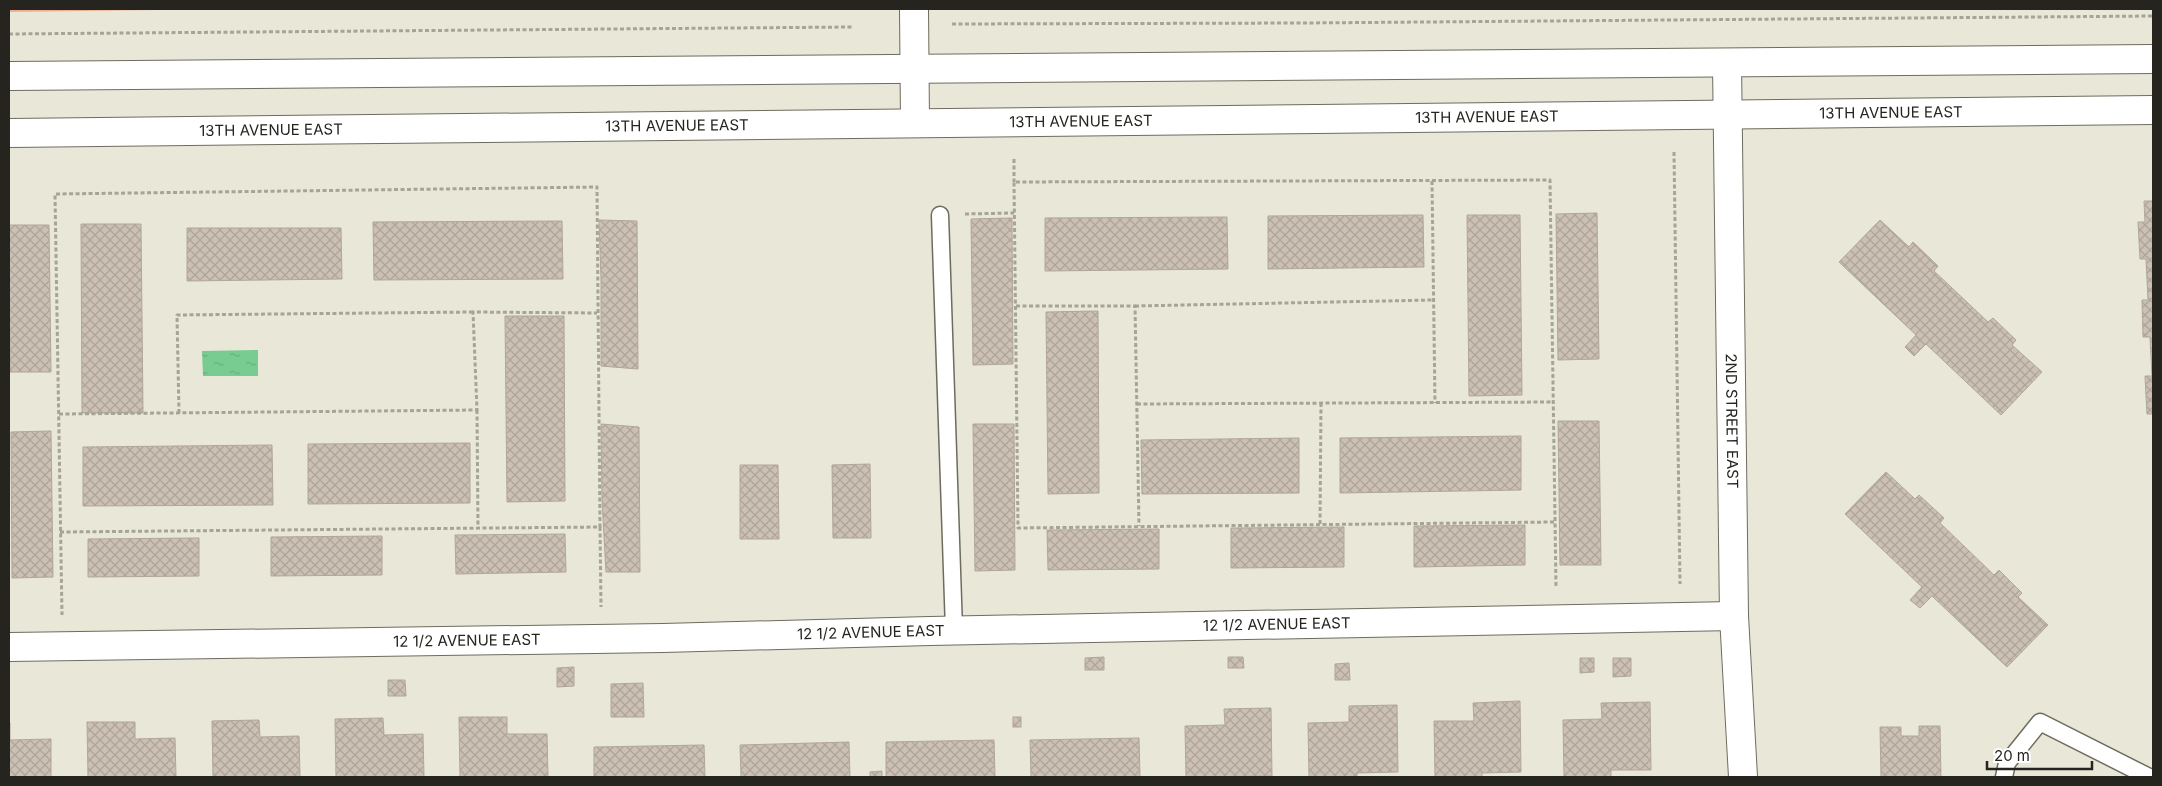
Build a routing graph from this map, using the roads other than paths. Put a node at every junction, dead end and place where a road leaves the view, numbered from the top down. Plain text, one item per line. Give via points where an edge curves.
1 (914, 9) edge
2 (2153, 59) edge
3 (1727, 63) junction
4 (915, 69) junction
5 (9, 76) edge
6 (2153, 110) edge
7 (1727, 114) junction
8 (915, 123) junction
9 (9, 133) edge
10 (940, 215) road end
11 (1734, 616) junction
12 (954, 630) junction
13 (9, 647) edge
14 (1743, 777) edge
15 (2004, 777) edge
16 (2149, 777) edge

1 - 4 main road
2 - 3 main road
3 - 4 main road
3 - 7 main road, 2ND STREET EAST
4 - 5 main road
4 - 8 main road
6 - 7 main road, 13TH AVENUE EAST
7 - 8 main road, 13TH AVENUE EAST
7 - 11 main road, 2ND STREET EAST
8 - 9 main road, 13TH AVENUE EAST
10 - 12 lane
11 - 12 main road, 12 1/2 AVENUE EAST
11 - 14 main road, 2ND STREET EAST
12 - 13 main road, 12 1/2 AVENUE EAST via 663,638
15 - 16 lane via 2008,763 2040,722

